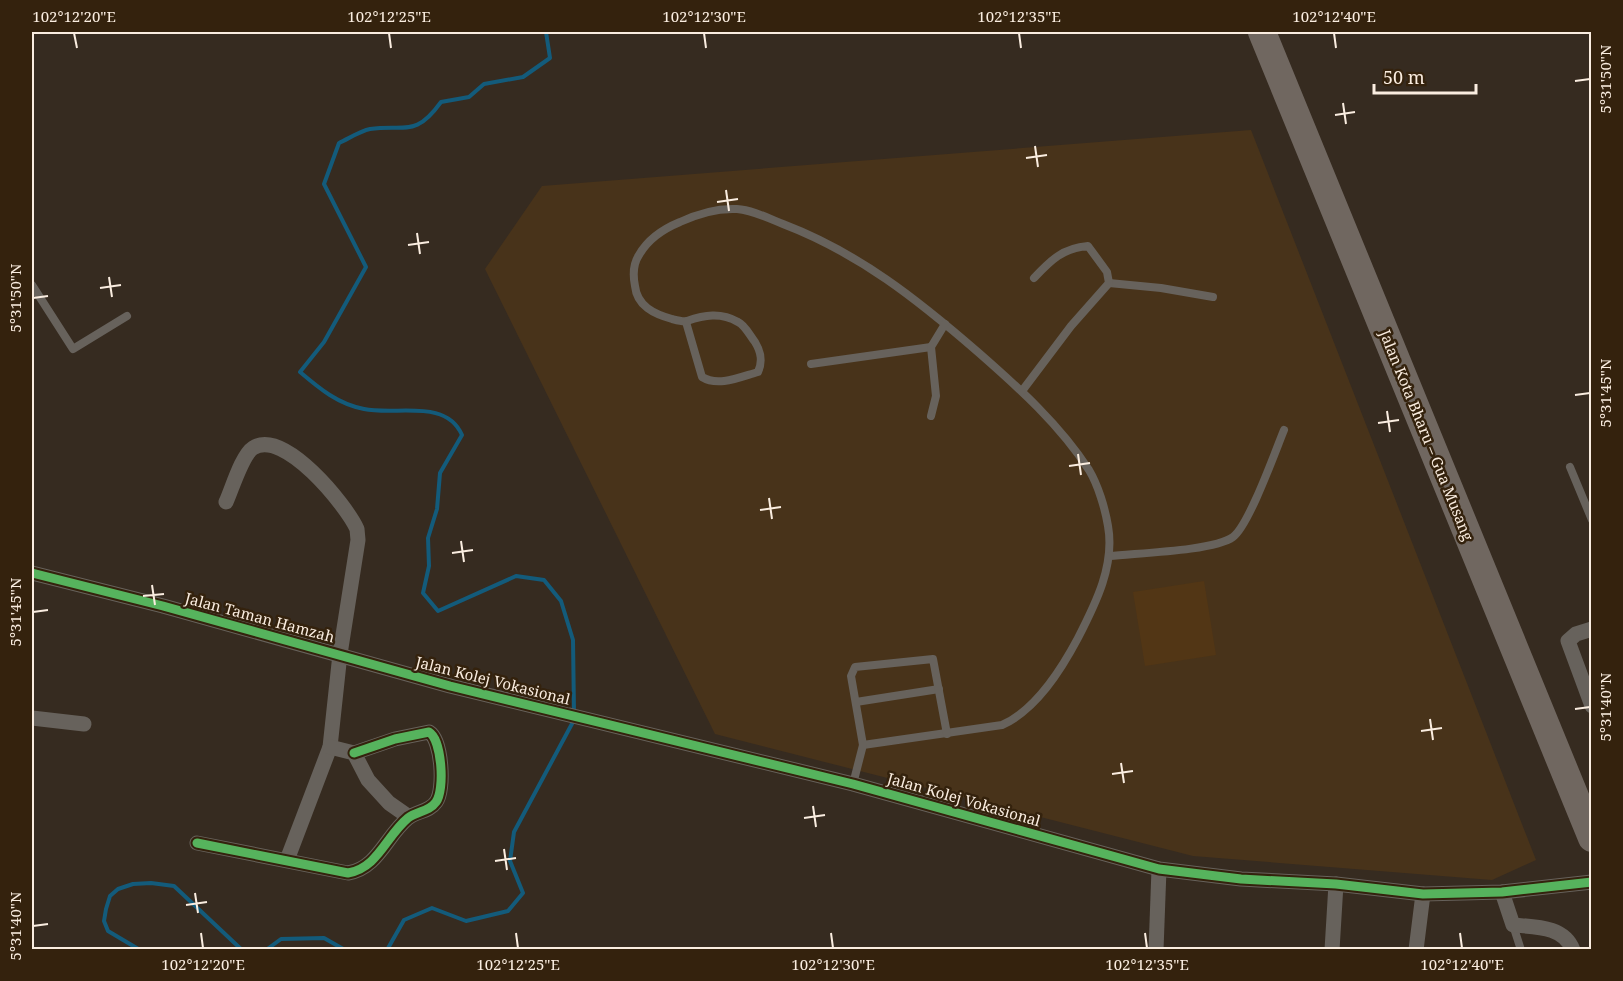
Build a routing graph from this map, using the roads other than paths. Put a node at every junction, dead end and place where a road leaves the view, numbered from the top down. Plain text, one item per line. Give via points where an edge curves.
1 (1262, 32) edge
2 (1034, 278) dead end
3 (1109, 283) junction
4 (32, 285) edge
5 (1213, 297) dead end
6 (127, 316) dead end
7 (686, 322) junction
8 (945, 324) junction
9 (931, 347) junction
10 (811, 364) dead end
11 (1022, 391) junction
12 (931, 416) dead end
13 (1284, 430) dead end
14 (1570, 467) dead end
15 (226, 502) dead end
16 (1592, 520) edge
17 (1110, 556) junction
18 (32, 573) edge
19 (1592, 629) edge
20 (340, 654) junction
21 (939, 689) junction
22 (856, 702) junction
23 (1592, 706) edge
24 (32, 718) edge
25 (84, 724) dead end
26 (947, 734) junction
27 (863, 745) junction
28 (330, 747) junction
29 (354, 753) junction
30 (853, 784) junction
31 (409, 817) junction
32 (1592, 838) edge
33 (197, 843) dead end
34 (287, 860) junction
35 (1159, 869) junction
36 (1592, 882) edge
37 (1336, 884) junction
38 (1502, 892) junction
39 (1423, 894) junction
40 (1513, 926) junction
41 (1156, 950) edge
42 (1332, 950) edge
43 (1416, 950) edge
44 (1521, 950) edge
45 (1573, 950) edge

1 - 32 highway, Jalan Kota Bharu – Gua Musang
2 - 3 lane via 1054,257 1088,246 1107,272
3 - 5 lane
3 - 11 lane
4 - 6 lane via 73,349
7 - 7 lane via 702,377 719,382 758,372 760,350 741,323 724,316 703,315
7 - 8 lane via 655,315 643,305 635,292 637,257 650,240 668,227 692,216 737,209 824,240 864,263
8 - 9 lane
8 - 11 lane
9 - 10 lane
9 - 12 lane via 936,396
11 - 17 lane via 1063,435 1090,472 1108,525
13 - 17 lane via 1239,532 1231,539 1211,545
14 - 16 lane
15 - 20 street via 247,453 255,446 267,446 287,451 306,464 353,520 358,540
17 - 26 lane via 1088,619 1063,665 1028,707 1016,719 1002,725
18 - 20 street, Jalan Taman Hamzah
19 - 23 street via 1568,641
20 - 28 street
20 - 30 street, Jalan Kolej Vokasional via 460,689
21 - 22 lane
21 - 22 lane via 936,663 929,657 855,667 851,676
21 - 26 lane
22 - 27 lane
24 - 25 street
26 - 27 lane
27 - 30 lane
28 - 29 street
28 - 34 street
29 - 31 street via 368,780 389,803
29 - 31 street via 423,732 433,734 438,745 441,789 431,806
30 - 35 street, Jalan Kolej Vokasional
31 - 34 street via 359,871 348,873
33 - 34 street
35 - 37 street, Jalan Kolej Vokasional via 1241,879
35 - 41 street
36 - 38 street, Jalan Kolej Vokasional
37 - 39 street, Jalan Kolej Vokasional
37 - 42 street
38 - 39 street, Jalan Kolej Vokasional
38 - 40 street
39 - 43 street
40 - 44 lane
40 - 45 street via 1559,933

